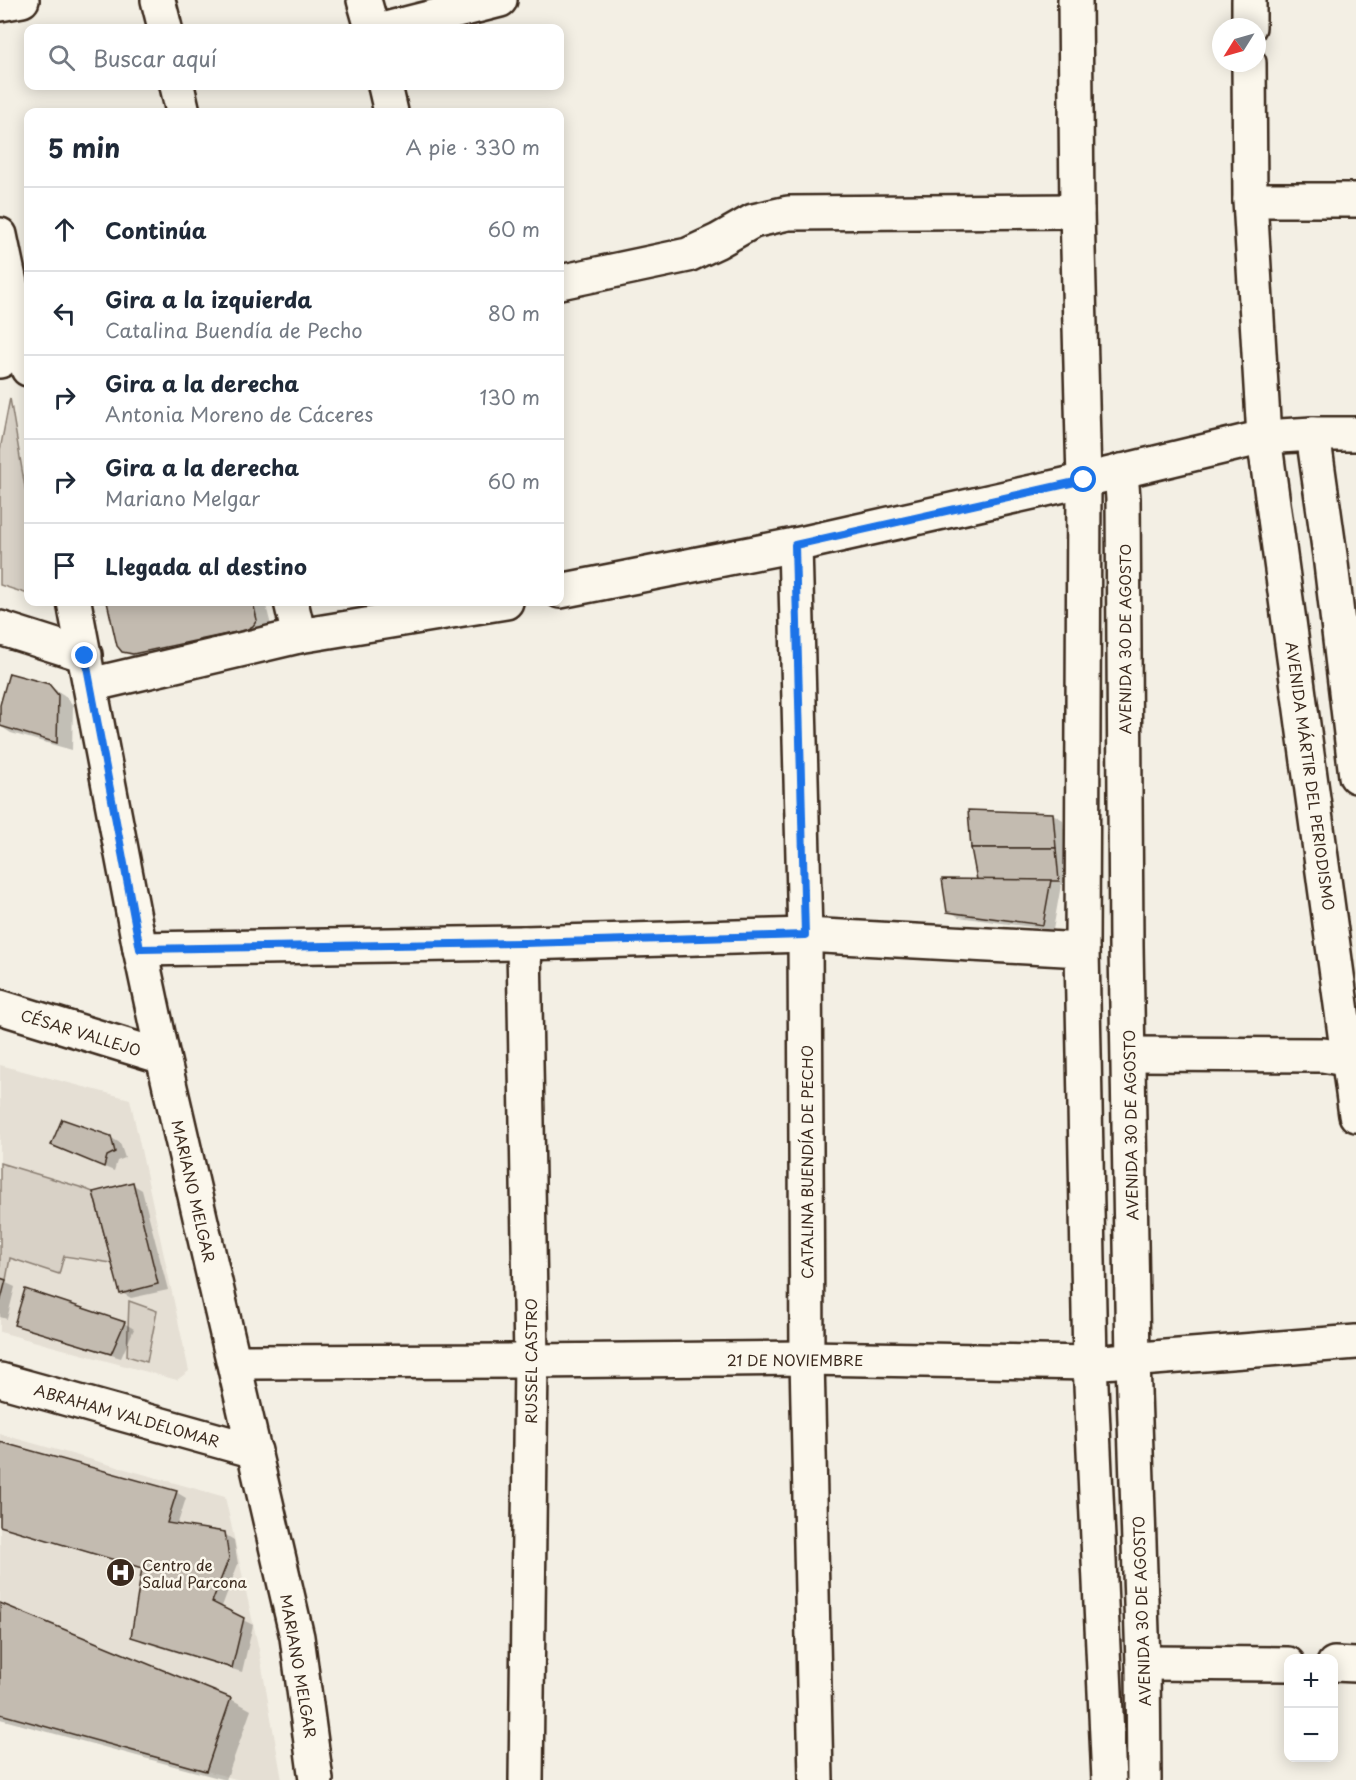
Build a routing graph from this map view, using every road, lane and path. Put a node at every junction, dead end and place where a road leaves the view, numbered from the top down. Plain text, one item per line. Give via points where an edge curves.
1 (22, 0) edge
2 (158, 0) edge
3 (363, 0) edge
4 (500, 0) edge
5 (1075, 0) edge
6 (1249, 0) edge
7 (0, 4) edge
8 (1249, 18) edge
9 (164, 24) edge
10 (371, 24) edge
11 (406, 24) edge
12 (1250, 72) edge
13 (178, 90) edge
14 (386, 90) edge
15 (182, 108) edge
16 (390, 108) edge
17 (1250, 200) junction
18 (1356, 200) edge
19 (1077, 212) junction
20 (0, 235) edge
21 (564, 281) edge
22 (16, 303) junction
23 (24, 347) edge
24 (0, 361) edge
25 (1313, 434) junction
26 (1356, 434) edge
27 (1264, 437) junction
28 (1121, 471) junction
29 (1084, 480) junction
30 (795, 545) junction
31 (1343, 556) edge
32 (564, 590) edge
33 (75, 606) edge
34 (292, 606) edge
35 (475, 606) edge
36 (0, 628) edge
37 (299, 636) junction
38 (87, 670) junction
39 (1356, 776) edge
40 (805, 935) junction
41 (524, 943) junction
42 (140, 949) junction
43 (1082, 950) junction
44 (0, 1007) edge
45 (1129, 1054) junction
46 (163, 1057) junction
47 (1353, 1061) edge
48 (1356, 1114) edge
49 (1356, 1342) edge
50 (807, 1358) junction
51 (531, 1361) junction
52 (1133, 1361) junction
53 (234, 1362) junction
54 (1090, 1363) junction
55 (0, 1380) edge
56 (255, 1450) junction
57 (1143, 1663) junction
58 (1284, 1664) edge
59 (1338, 1664) edge
60 (1356, 1665) edge
61 (316, 1780) edge
62 (526, 1780) edge
63 (816, 1780) edge
64 (1109, 1780) edge
65 (1144, 1780) edge

1 - 7 street
2 - 9 street
3 - 10 street
4 - 11 street
5 - 19 street
6 - 8 street
12 - 17 street, AVENIDA MÁRTIR DEL PERIODISMO
13 - 15 street
14 - 16 street
17 - 18 street
17 - 27 street, AVENIDA MÁRTIR DEL PERIODISMO
19 - 21 street via 788,213 753,221 688,255
19 - 29 street
20 - 22 street
22 - 23 street
22 - 24 street
25 - 26 street
25 - 27 street
25 - 31 street
27 - 28 street
27 - 47 street, AVENIDA MÁRTIR DEL PERIODISMO
28 - 29 street
28 - 45 street, AVENIDA 30 DE AGOSTO
29 - 30 street
29 - 43 street
30 - 32 street
30 - 40 street, CATALINA BUENDÍA DE PECHO
31 - 39 street
33 - 38 street, MARIANO MELGAR
34 - 37 street
35 - 37 street
36 - 38 street
37 - 38 street
38 - 42 street, MARIANO MELGAR
40 - 41 street
40 - 43 street
40 - 50 street, CATALINA BUENDÍA DE PECHO
41 - 42 street
41 - 51 street, RUSSEL CASTRO
42 - 46 street, MARIANO MELGAR
43 - 54 street
44 - 46 street, CÉSAR VALLEJO
45 - 47 street via 1323,1055
45 - 52 street, AVENIDA 30 DE AGOSTO
46 - 53 street, MARIANO MELGAR
47 - 48 street, AVENIDA MÁRTIR DEL PERIODISMO
49 - 52 street, 21 DE NOVIEMBRE
50 - 51 street, 21 DE NOVIEMBRE
50 - 54 street, 21 DE NOVIEMBRE
50 - 63 street, CATALINA BUENDÍA DE PECHO
51 - 53 street, 21 DE NOVIEMBRE
51 - 62 street, RUSSEL CASTRO
52 - 54 street, 21 DE NOVIEMBRE
52 - 57 street, AVENIDA 30 DE AGOSTO
53 - 56 street, MARIANO MELGAR
54 - 64 street
55 - 56 street, ABRAHAM VALDELOMAR
56 - 61 street, MARIANO MELGAR via 297,1637
57 - 58 street
57 - 65 street, AVENIDA 30 DE AGOSTO
59 - 60 street

